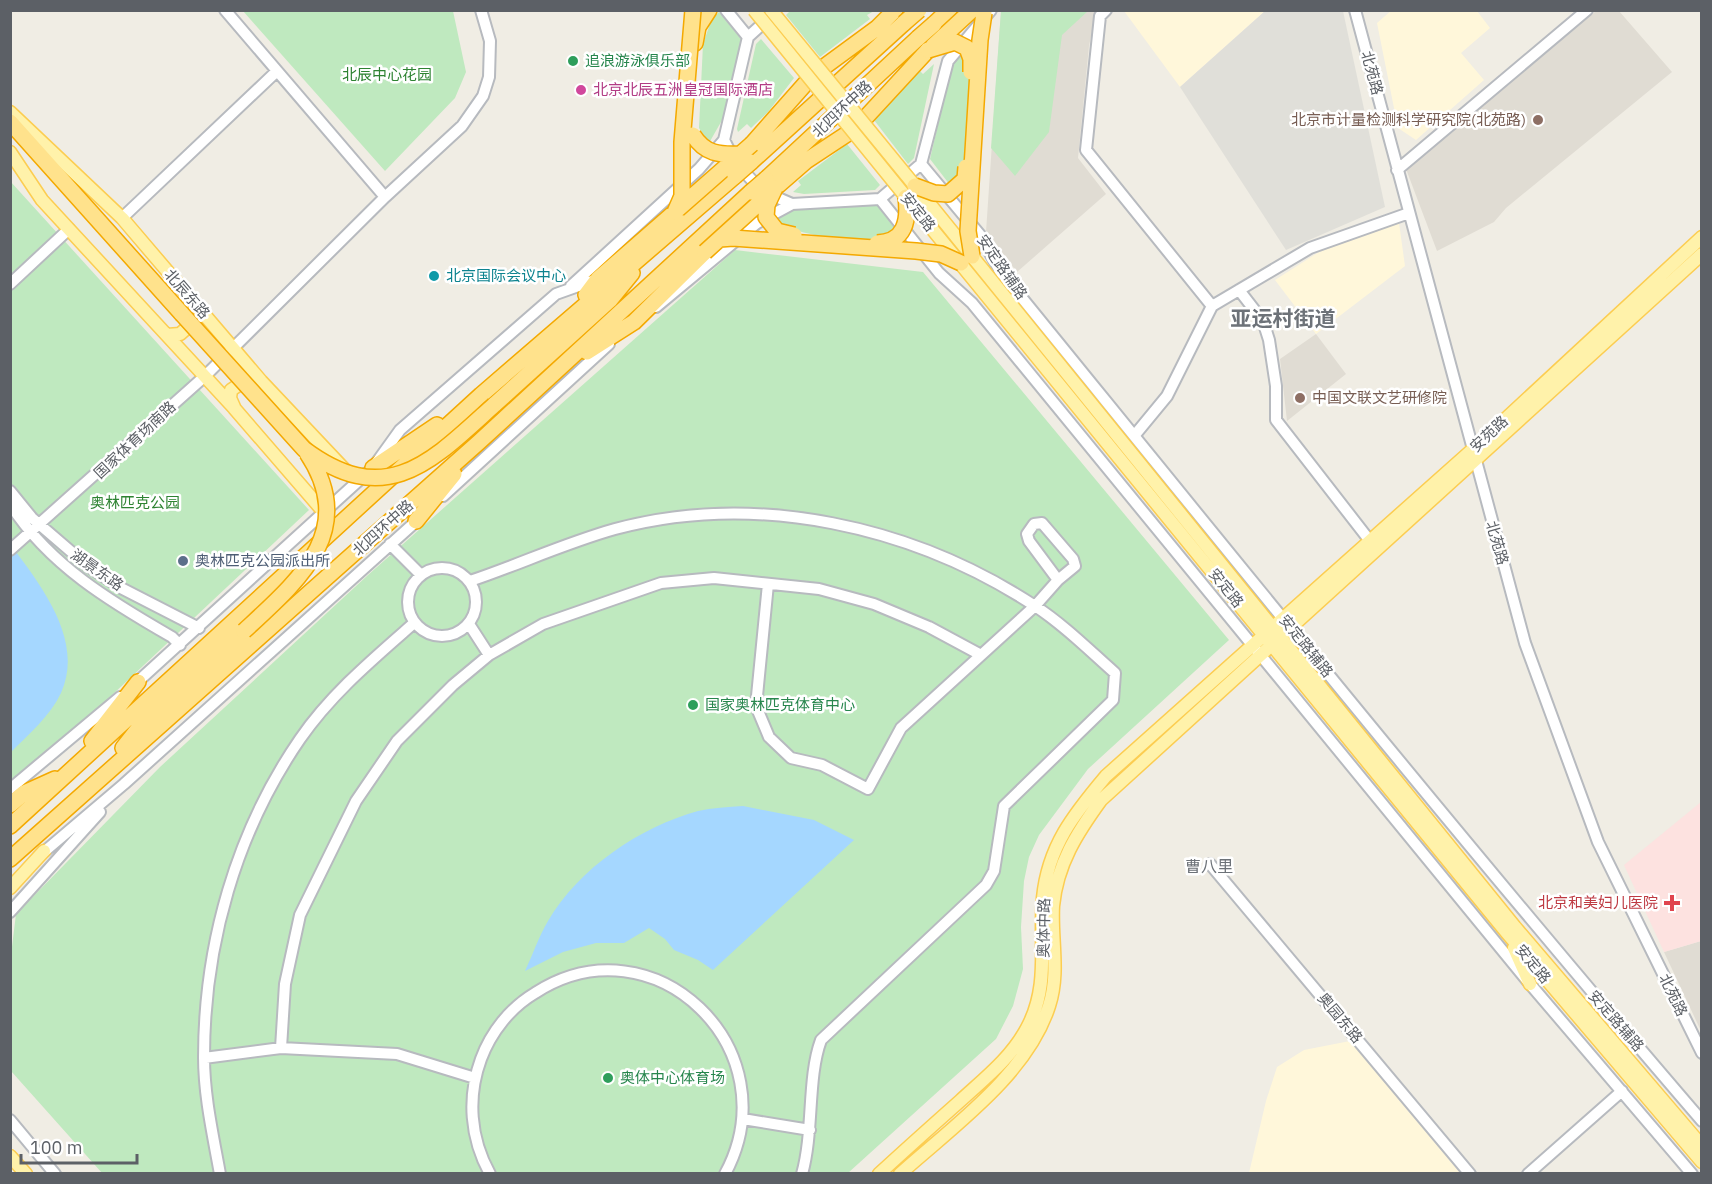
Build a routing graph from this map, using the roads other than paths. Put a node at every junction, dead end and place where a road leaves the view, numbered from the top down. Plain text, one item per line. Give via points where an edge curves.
1 (225, 10) edge
2 (481, 10) edge
3 (693, 10) edge
4 (709, 10) edge
5 (726, 10) edge
6 (777, 10) edge
7 (895, 10) edge
8 (919, 10) edge
9 (949, 10) edge
10 (972, 10) edge
11 (985, 10) edge
12 (991, 10) edge
13 (1106, 10) edge
14 (1355, 10) edge
15 (1587, 10) edge
16 (758, 11) edge
17 (908, 17) edge
18 (747, 37) junction
19 (923, 44) junction
20 (948, 61) junction
21 (277, 71) junction
22 (10, 112) edge
23 (10, 122) edge
24 (724, 140) junction
25 (10, 152) edge
26 (748, 153) junction
27 (921, 164) junction
28 (1397, 170) junction
29 (776, 182) junction
30 (910, 191) junction
31 (384, 197) junction
32 (880, 199) junction
33 (792, 204) junction
34 (675, 212) junction
35 (1409, 213) junction
36 (122, 218) junction
37 (69, 230) junction
38 (1701, 237) edge
39 (720, 239) junction
40 (655, 245) junction
41 (1701, 254) edge
42 (967, 260) junction
43 (598, 279) junction
44 (10, 284) edge
45 (1239, 290) junction
46 (565, 291) junction
47 (193, 301) junction
48 (1212, 306) junction
49 (570, 317) junction
50 (634, 322) junction
51 (166, 334) junction
52 (232, 346) junction
53 (205, 376) junction
54 (550, 376) junction
55 (261, 381) junction
56 (481, 395) junction
57 (234, 408) junction
58 (1134, 436) junction
59 (479, 442) junction
60 (304, 449) junction
61 (1473, 456) junction
62 (373, 468) junction
63 (357, 482) junction
64 (10, 491) edge
65 (10, 504) edge
66 (323, 511) junction
67 (416, 521) junction
68 (40, 524) junction
69 (30, 533) junction
70 (1370, 541) junction
71 (390, 544) junction
72 (13, 548) edge
73 (421, 575) junction
74 (1058, 580) junction
75 (470, 581) junction
76 (768, 584) junction
77 (1035, 606) junction
78 (1283, 618) junction
79 (414, 623) junction
80 (469, 624) junction
81 (199, 628) junction
82 (1291, 629) junction
83 (1272, 636) junction
84 (1253, 644) junction
85 (180, 645) junction
86 (1262, 654) junction
87 (489, 655) junction
88 (981, 655) junction
89 (138, 682) junction
90 (1343, 692) junction
91 (1349, 723) junction
92 (66, 774) junction
93 (124, 784) junction
94 (90, 787) junction
95 (10, 789) edge
96 (10, 805) edge
97 (10, 826) edge
98 (45, 851) junction
99 (10, 859) edge
100 (1210, 864) dead end
101 (10, 882) edge
102 (10, 888) edge
103 (10, 912) edge
104 (1507, 933) junction
105 (1530, 984) junction
106 (281, 1048) junction
107 (1701, 1053) edge
108 (204, 1058) junction
109 (475, 1078) junction
110 (1622, 1092) junction
111 (743, 1119) junction
112 (10, 1120) edge
113 (1701, 1121) edge
114 (810, 1130) junction
115 (1701, 1146) edge
116 (10, 1156) edge
117 (1701, 1162) edge
118 (26, 1173) edge
119 (55, 1173) edge
120 (220, 1173) edge
121 (490, 1173) edge
122 (725, 1173) edge
123 (802, 1173) edge
124 (879, 1173) edge
125 (900, 1173) edge
126 (1470, 1173) edge
127 (1528, 1173) edge
128 (1692, 1173) edge

1 - 21 street
2 - 31 street, 国家体育场南路 via 491,60 483,96 462,126
3 - 34 highway, bridge via 682,142 682,196
4 - 26 highway, bridge via 698,27 695,43 690,128 700,146 709,152
5 - 18 street
6 - 18 street
7 - 26 highway via 813,75
8 - 17 highway, 北四环中路, bridge
9 - 19 highway, bridge via 933,24
10 - 19 highway, bridge
11 - 42 highway, bridge
12 - 20 street
13 - 48 street via 1100,16 1086,150
14 - 28 street, 北苑路
15 - 28 street
16 - 30 main road, 安定路, bridge
17 - 20 street via 934,38
17 - 26 highway, 北四环中路
18 - 24 street
19 - 29 highway, 北四环中路
19 - 29 highway via 911,66 856,128
19 - 30 highway, bridge via 955,42 967,48 971,59 965,179 948,194
20 - 27 street
21 - 31 street
21 - 36 street
22 - 36 main road, 北辰东路
23 - 60 highway, bridge
24 - 33 street via 735,162 762,191
24 - 46 street via 699,169
25 - 37 main road via 42,200
26 - 34 highway, bridge
26 - 40 highway, bridge via 735,176
27 - 32 street
27 - 58 street, 安定路辅路 via 980,235 1000,271
28 - 35 street, 北苑路
29 - 30 highway, bridge via 766,205 766,217 777,231 858,243 888,243 898,237 905,227
29 - 39 highway, bridge
29 - 54 highway, 北四环中路, bridge via 751,192
30 - 42 main road, 安定路, bridge
31 - 52 street, 国家体育场南路
32 - 33 street
32 - 84 street via 939,273 972,303
33 - 50 street, 北四环中路 via 758,223 670,298
34 - 43 highway
35 - 45 street via 1310,248
35 - 61 street, 北苑路
36 - 47 main road, 北辰东路
37 - 44 street
37 - 51 main road
38 - 61 main road, 安苑路
39 - 42 highway, bridge via 916,250
39 - 50 highway, bridge
40 - 49 highway
40 - 60 highway, bridge via 610,300 426,464 408,472 370,477 353,474
41 - 61 main road, 安苑路
42 - 83 main road, 安定路 via 984,270
42 - 83 main road, 安定路 via 973,279
43 - 46 street
43 - 49 highway
45 - 48 street
45 - 70 street via 1263,321 1269,340 1276,420
46 - 62 street via 556,294 400,430
47 - 51 main road via 195,321 180,334
47 - 52 main road, 北辰东路
48 - 58 street via 1167,396
49 - 56 highway
50 - 54 highway
50 - 67 street, 北四环中路
51 - 53 main road
52 - 53 street, 国家体育场南路
52 - 55 main road, 北辰东路
53 - 57 main road
53 - 68 street, 国家体育场南路
54 - 59 highway, 北四环中路
55 - 57 main road via 247,377 231,390
55 - 63 main road, 北辰东路
56 - 62 highway
56 - 92 highway
57 - 66 main road
58 - 78 street, 安定路辅路
59 - 67 highway
59 - 94 highway, 北四环中路
60 - 94 highway, bridge via 324,486 327,503 324,532 315,557 297,582 146,719
61 - 70 main road, 安苑路
61 - 82 main road, 安苑路
61 - 107 street, 北苑路 via 1525,643 1598,842
62 - 63 street
63 - 66 street
64 - 68 street, 湖景东路
65 - 69 street, 湖景东路
66 - 81 street
67 - 71 street, 北四环中路
68 - 69 street, 国家体育场南路
68 - 81 street, 湖景东路 via 89,567 121,588
69 - 72 street, 国家体育场南路
69 - 85 street, 湖景东路 via 81,579
70 - 78 main road, 安苑路
71 - 73 street
71 - 93 street, 北四环中路
73 - 75 street via 431,570 452,569
73 - 79 street via 409,592 407,603
74 - 74 street via 1075,566 1073,559 1041,523 1034,524 1027,534 1029,541
74 - 77 street
75 - 77 street via 615,529 715,513 768,515 874,532 926,549
75 - 80 street via 477,603
76 - 87 street via 714,578 661,583 543,624
76 - 88 street via 819,589 874,604
76 - 88 street via 756,706 769,737 791,758 822,765 868,789 901,728
77 - 88 street
77 - 114 street via 1115,673 1113,700 1004,806 994,871 986,885 821,1040 815,1058
78 - 82 street, 安定路辅路
78 - 83 main road, 安苑路
79 - 80 street via 430,635 441,637
79 - 108 street via 345,684 301,738 263,799 237,860 221,919 208,985
80 - 87 street
81 - 85 street
82 - 83 main road, 安苑路
82 - 90 street, 安定路辅路
83 - 84 main road, 奥体中路
83 - 86 main road, 奥体中路
83 - 91 main road, 安定路
83 - 104 main road, 安定路
84 - 86 street
84 - 124 main road, 奥体中路 via 1106,776 1071,818 1050,862 1043,898 1040,993 1028,1027 1006,1059
85 - 89 street
86 - 105 street
86 - 125 main road, 奥体中路 via 1116,784 1076,834 1057,884 1050,1005 1036,1035 1014,1070
87 - 106 street via 397,741 356,801 300,915 285,984
89 - 92 highway
89 - 95 street
90 - 91 street, 安定路
90 - 113 street, 安定路辅路
91 - 115 main road, 安定路 via 1522,936
92 - 96 highway via 24,793
92 - 97 highway
93 - 98 street, 北四环中路
93 - 103 street
94 - 99 highway, 北四环中路
98 - 101 street, 北四环中路
98 - 102 main road
100 - 126 street, 奥园东路
104 - 105 main road
104 - 117 main road, 安定路
105 - 110 street, 安定路
106 - 108 street
106 - 109 street via 397,1054
108 - 120 street via 209,1119
109 - 111 street via 499,1026 531,995 573,976 629,973 651,978 682,993 715,1023 736,1063
109 - 121 street via 473,1126
110 - 127 street
110 - 128 street, 安定路
111 - 114 street
111 - 122 street
112 - 119 street
114 - 123 street
116 - 118 main road

